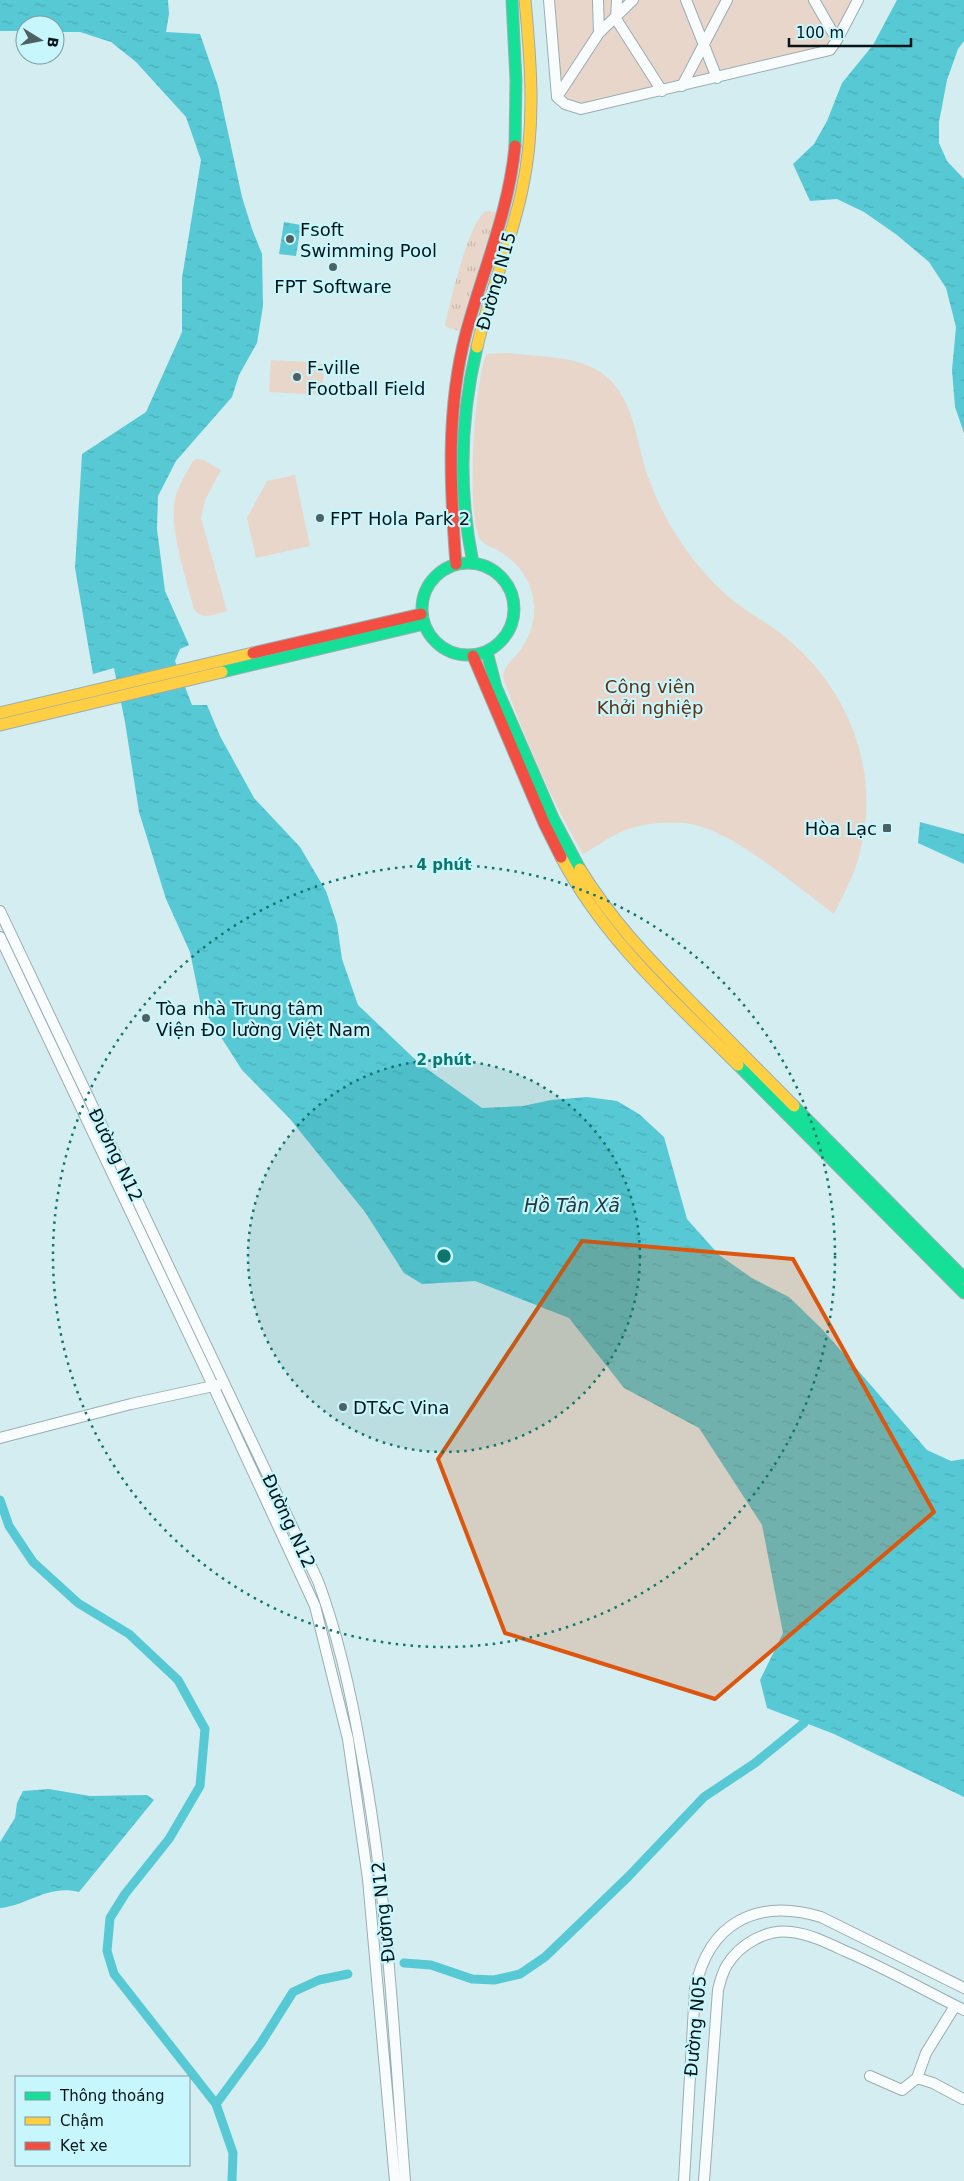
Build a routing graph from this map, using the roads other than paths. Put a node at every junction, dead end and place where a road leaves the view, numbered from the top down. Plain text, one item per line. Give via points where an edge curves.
1 (512, 0) edge
2 (525, 0) edge
3 (549, 0) edge
4 (598, 0) edge
5 (617, 0) edge
6 (633, 0) edge
7 (686, 0) edge
8 (727, 0) edge
9 (814, 0) edge
10 (858, 0) edge
11 (616, 16) junction
12 (599, 33) junction
13 (838, 40) junction
14 (704, 45) junction
15 (717, 78) junction
16 (682, 86) junction
17 (662, 91) junction
18 (557, 98) junction
19 (472, 563) junction
20 (456, 564) junction
21 (422, 619) junction
22 (487, 652) junction
23 (473, 656) junction
24 (187, 675) junction
25 (0, 713) edge
26 (0, 725) edge
27 (0, 911) edge
28 (0, 937) edge
29 (672, 991) junction
30 (729, 1048) junction
31 (964, 1278) edge
32 (964, 1293) edge
33 (224, 1383) junction
34 (213, 1387) junction
35 (0, 1438) edge
36 (964, 1988) edge
37 (960, 2008) edge
38 (870, 2076) dead end
39 (917, 2078) junction
40 (963, 2099) edge
41 (395, 2181) edge
42 (405, 2181) edge
43 (684, 2181) edge
44 (704, 2181) edge

1 - 20 street, Đường N15 via 517,95 514,160 502,220 466,335 451,425 450,473
2 - 19 street, Đường N15 via 532,75 530,146 522,192 478,341 466,400 462,478 467,542
3 - 18 street
4 - 12 street
5 - 11 street
6 - 11 street
7 - 14 street
8 - 14 street
9 - 13 street
10 - 13 street
11 - 12 street
11 - 17 street
12 - 18 street
13 - 15 street via 824,52
14 - 15 street
14 - 16 street
15 - 16 street
16 - 17 street
17 - 18 street via 581,110
19 - 20 street
19 - 22 street via 497,572 508,585 514,600 514,616 509,631
20 - 21 street via 438,574 428,585 422,599
21 - 23 street via 433,640 444,650
21 - 24 street
22 - 23 street
22 - 29 street via 496,687 569,850 596,895
23 - 29 street via 544,823 590,908 632,959
24 - 25 street via 109,687
24 - 26 street via 111,699
27 - 33 street, Đường N12
28 - 34 street, Đường N12
29 - 30 street
30 - 31 street
30 - 32 street
33 - 34 street
33 - 42 street, Đường N12 via 318,1581 342,1658 375,1832 386,1926
34 - 35 street via 131,1404
34 - 41 street, Đường N12 via 315,1606 348,1739 369,1888
36 - 43 street, Đường N05 via 821,1916 804,1911 759,1913 730,1927 706,1953 695,1989
37 - 39 street via 926,2053
37 - 44 street via 816,1938 780,1932 750,1942 726,1966 718,1990
38 - 39 street via 902,2090
39 - 40 street

